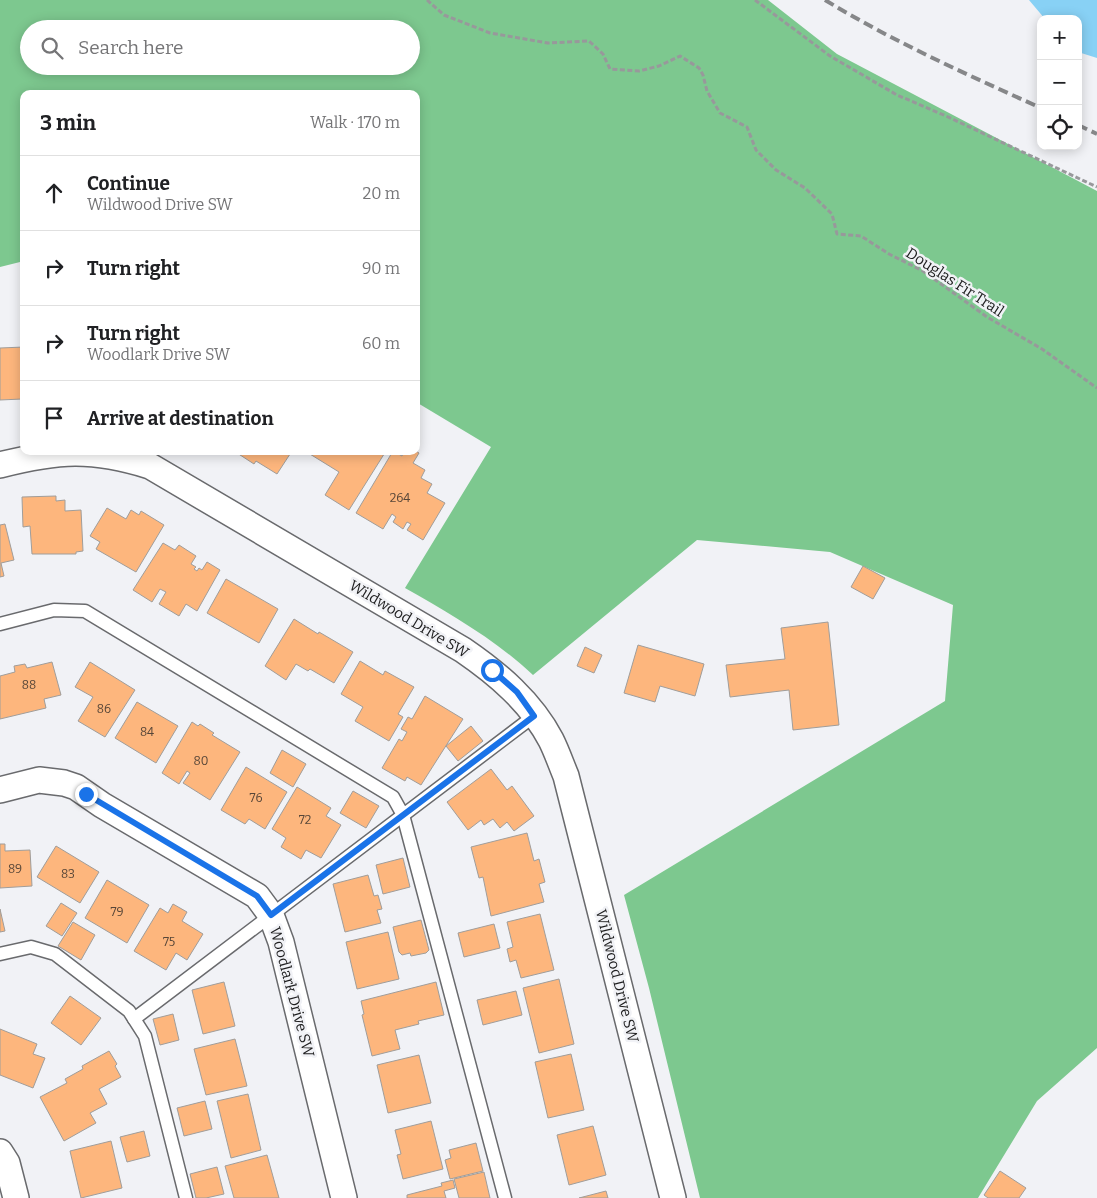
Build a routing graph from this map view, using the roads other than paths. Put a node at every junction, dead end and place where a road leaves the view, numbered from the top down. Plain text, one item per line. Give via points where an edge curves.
1 (46, 455) edge
2 (109, 455) edge
3 (0, 465) edge
4 (0, 624) edge
5 (534, 716) junction
6 (0, 790) edge
7 (403, 815) junction
8 (271, 915) junction
9 (0, 954) edge
10 (134, 1019) junction
11 (0, 1152) edge
12 (16, 1198) edge
13 (186, 1198) edge
14 (344, 1198) edge
15 (505, 1198) edge
16 (673, 1198) edge

1 - 3 street, Wildwood Drive SW
2 - 5 street, Wildwood Drive SW via 150,466 463,650 517,692
4 - 7 lane via 54,610 85,611 393,797
5 - 7 lane
5 - 16 street, Wildwood Drive SW via 551,740 566,776
6 - 8 street, Woodlark Drive SW via 39,780 76,787 257,896
7 - 8 lane
7 - 15 lane
8 - 10 lane
8 - 14 street, Woodlark Drive SW via 281,942
9 - 10 lane via 31,947 55,954 129,1010
10 - 13 lane via 145,1036
11 - 12 street via 7,1163

